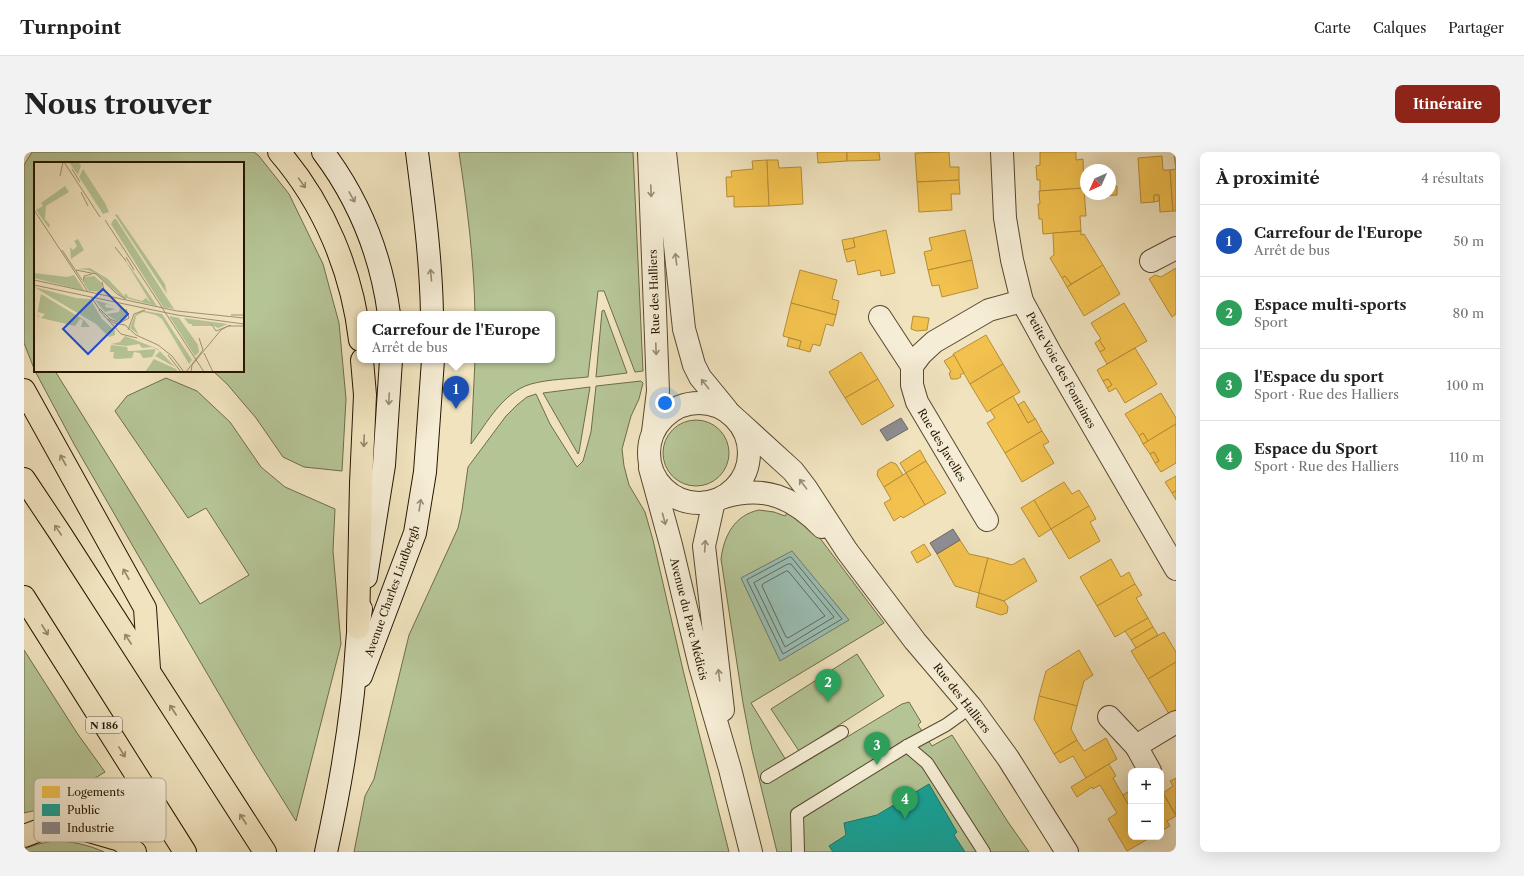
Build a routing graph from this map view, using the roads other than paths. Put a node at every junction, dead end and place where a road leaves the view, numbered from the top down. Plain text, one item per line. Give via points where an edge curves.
1 (279, 152) edge
2 (324, 152) edge
3 (417, 152) edge
4 (649, 152) edge
5 (665, 152) edge
6 (1002, 152) edge
7 (1176, 248) edge
8 (1151, 261) dead end
9 (1022, 301) junction
10 (388, 311) edge
11 (432, 311) edge
12 (880, 317) dead end
13 (357, 324) edge
14 (362, 363) edge
15 (391, 363) edge
16 (433, 363) edge
17 (912, 366) junction
18 (24, 390) edge
19 (734, 417) junction
20 (653, 432) junction
21 (650, 468) junction
22 (24, 479) edge
23 (719, 499) junction
24 (987, 520) dead end
25 (847, 552) junction
26 (1176, 569) edge
27 (24, 597) edge
28 (358, 628) junction
29 (149, 672) junction
30 (352, 700) junction
31 (971, 707) junction
32 (1109, 717) dead end
33 (1176, 722) edge
34 (842, 732) dead end
35 (907, 746) junction
36 (1136, 746) junction
37 (1148, 768) edge
38 (730, 769) junction
39 (767, 777) dead end
40 (138, 778) edge
41 (166, 822) edge
42 (34, 832) edge
43 (24, 836) edge
44 (122, 842) edge
45 (135, 852) edge
46 (185, 852) edge
47 (265, 852) edge
48 (326, 852) edge
49 (751, 852) edge
50 (798, 852) edge
51 (984, 852) edge
52 (1067, 852) edge

1 -> 13 highway via 306,188 325,220 351,293
2 -> 10 street via 357,205 369,234
11 -> 3 street via 427,229
4 -> 20 street, Rue des Halliers via 658,391
19 -> 5 street, Rue des Halliers via 700,377 684,328
6 - 9 street, Petite Voie des Fontaines via 1005,218
7 - 8 street
9 - 17 street via 988,310 946,334 921,354
9 - 26 street, Petite Voie des Fontaines
12 - 17 street
14 -> 28 highway via 365,395
15 -> 28 street, Avenue Charles Lindbergh via 384,466
30 -> 16 street, Avenue Charles Lindbergh via 415,533 425,472
17 - 24 street, Rue des Javelles via 912,386 917,402
29 -> 18 highway via 145,608
19 - 20 street via 710,404 687,404 667,414 658,422
19 - 23 street via 744,431 748,443 747,468 734,490
25 -> 19 street, Rue des Halliers via 793,471
20 - 21 street via 648,450
21 - 23 street via 660,485 675,498 694,504
21 -> 38 street, Avenue du Parc Médicis via 700,666
29 -> 22 highway
23 - 25 street, Rue des Halliers via 750,491 788,500 814,518
38 -> 23 street, Avenue du Parc Médicis via 704,546
25 - 31 street, Rue des Halliers via 915,641
27 -> 40 highway, N 186
28 - 30 street, Avenue Charles Lindbergh
47 -> 29 highway
30 - 48 street, Avenue Charles Lindbergh via 338,795
31 - 35 lane via 946,725
31 - 52 street, Rue des Halliers via 1008,758
32 - 36 street
33 - 36 street
34 - 39 lane
35 - 50 lane via 797,814
35 - 51 lane via 928,763
36 - 37 street
38 - 49 street, Avenue du Parc Médicis
41 -> 46 highway, N 186
42 - 43 highway
44 - 45 highway

